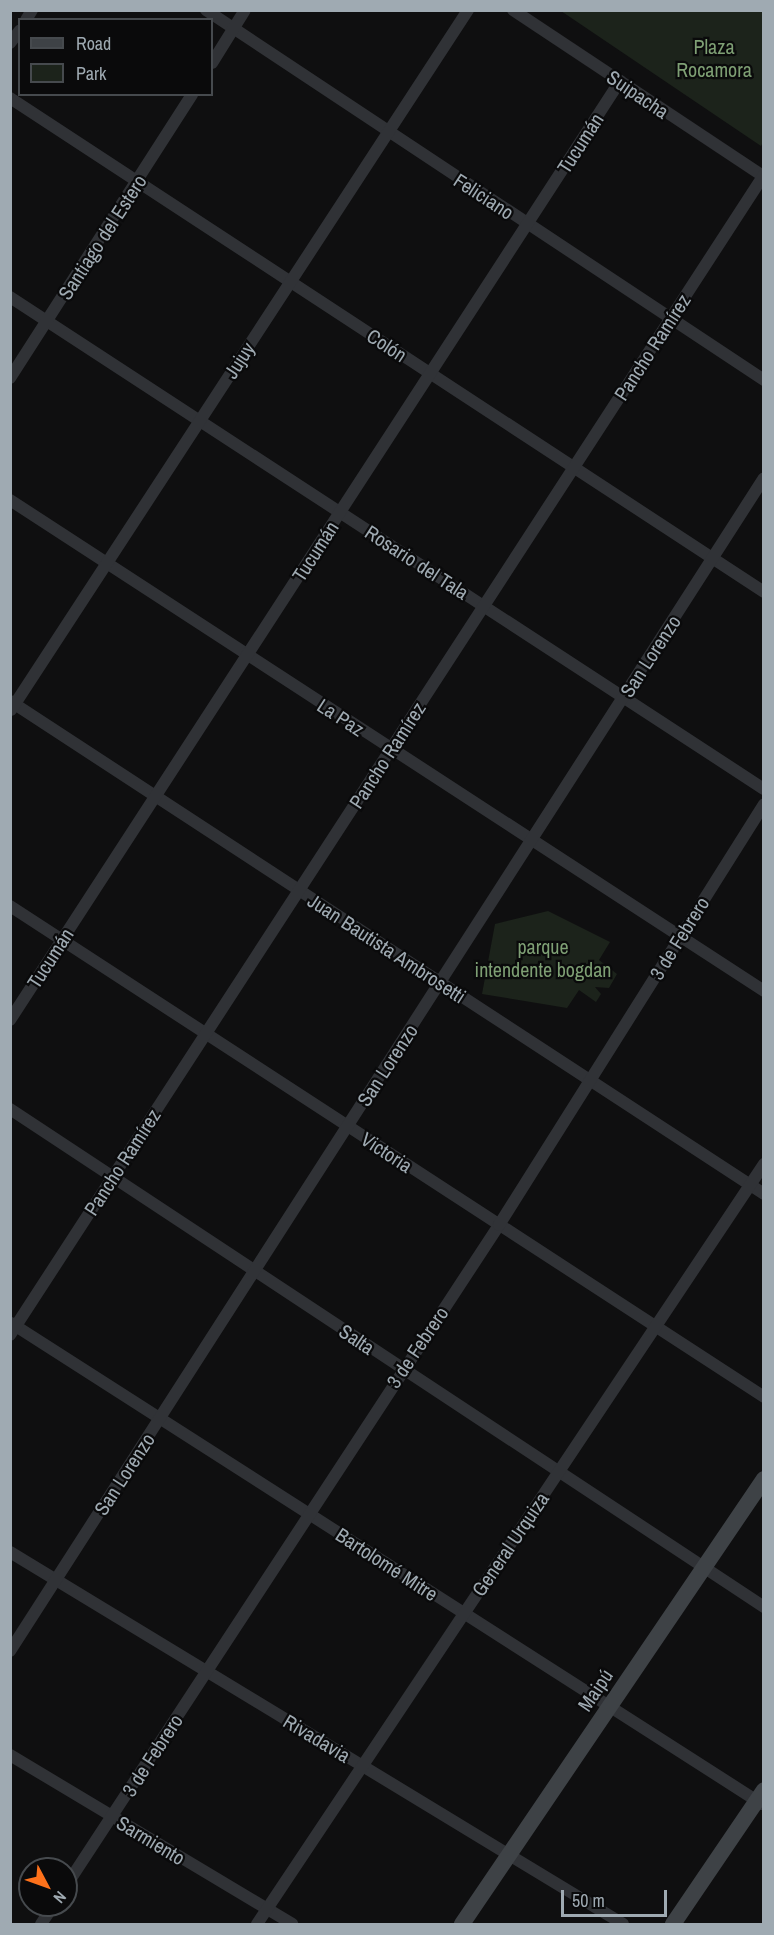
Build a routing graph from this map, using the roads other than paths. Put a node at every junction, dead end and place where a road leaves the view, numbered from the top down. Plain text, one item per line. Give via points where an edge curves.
1 (206, 10) edge
2 (245, 10) edge
3 (468, 10) edge
4 (513, 10) edge
5 (233, 28) junction
6 (213, 61) edge
7 (620, 81) junction
8 (191, 96) edge
9 (10, 98) edge
10 (388, 133) junction
11 (763, 176) edge
12 (138, 182) junction
13 (527, 225) junction
14 (291, 282) junction
15 (10, 297) edge
16 (670, 319) junction
17 (48, 321) junction
18 (430, 373) junction
19 (10, 378) edge
20 (764, 380) edge
21 (200, 420) junction
22 (574, 467) junction
23 (764, 478) edge
24 (10, 500) edge
25 (340, 512) junction
26 (712, 558) junction
27 (106, 564) junction
28 (764, 592) edge
29 (484, 606) junction
30 (246, 656) junction
31 (623, 697) junction
32 (12, 705) edge
33 (390, 749) junction
34 (764, 789) edge
35 (155, 796) junction
36 (764, 805) edge
37 (531, 840) junction
38 (299, 890) junction
39 (10, 906) edge
40 (679, 935) junction
41 (62, 940) junction
42 (440, 982) junction
43 (764, 991) edge
44 (10, 1020) edge
45 (206, 1034) junction
46 (591, 1081) junction
47 (10, 1109) edge
48 (348, 1126) junction
49 (764, 1164) edge
50 (113, 1177) junction
51 (749, 1185) junction
52 (764, 1194) edge
53 (499, 1224) junction
54 (255, 1271) junction
55 (655, 1327) junction
56 (12, 1328) edge
57 (403, 1369) junction
58 (764, 1397) edge
59 (160, 1419) junction
60 (559, 1472) junction
61 (764, 1479) edge
62 (308, 1513) junction
63 (10, 1552) edge
64 (704, 1568) junction
65 (56, 1580) junction
66 (764, 1607) edge
67 (465, 1613) junction
68 (10, 1652) edge
69 (206, 1671) junction
70 (609, 1706) junction
71 (10, 1755) edge
72 (363, 1766) junction
73 (761, 1798) edge
74 (112, 1817) junction
75 (509, 1855) junction
76 (78, 1868) edge
77 (267, 1910) junction
78 (257, 1924) edge
79 (292, 1924) edge
80 (462, 1924) edge
81 (623, 1924) edge
82 (673, 1924) edge

1 - 5 street, Feliciano
2 - 5 street
3 - 10 street, Jujuy
4 - 7 street, Suipacha
5 - 6 street
5 - 10 street, Feliciano
7 - 11 street, Suipacha
7 - 13 street, Tucumán
8 - 12 street, Santiago del Estero
9 - 12 street, Colón
10 - 13 street, Feliciano
10 - 14 street, Jujuy
11 - 16 street, Pancho Ramírez
12 - 14 street, Colón
12 - 17 street, Santiago del Estero
13 - 16 street, Feliciano
13 - 18 street, Tucumán
14 - 18 street, Colón
14 - 21 street, Jujuy
15 - 17 street, Rosario del Tala
16 - 20 street, Feliciano
16 - 22 street, Pancho Ramírez
17 - 19 street, Santiago del Estero
17 - 21 street, Rosario del Tala
18 - 22 street, Colón
18 - 25 street, Tucumán
21 - 25 street, Rosario del Tala
21 - 27 street, Jujuy
22 - 26 street, Colón
22 - 29 street, Pancho Ramírez
23 - 26 street, San Lorenzo
24 - 27 street, La Paz
25 - 29 street, Rosario del Tala
25 - 30 street, Tucumán
26 - 28 street, Colón
26 - 31 street, San Lorenzo
27 - 30 street, La Paz
27 - 32 street, Jujuy
29 - 31 street, Rosario del Tala
29 - 33 street, Pancho Ramírez
30 - 33 street, La Paz
30 - 35 street, Tucumán
31 - 34 street, Rosario del Tala
31 - 37 street, San Lorenzo
32 - 35 street, Juan Bautista Ambrosetti
33 - 37 street, La Paz
33 - 38 street, Pancho Ramírez
35 - 38 street, Juan Bautista Ambrosetti
35 - 41 street, Tucumán
36 - 40 street, 3 de Febrero
37 - 40 street, La Paz
37 - 42 street, San Lorenzo
38 - 42 street, Juan Bautista Ambrosetti
38 - 45 street, Pancho Ramírez
39 - 41 street, Victoria
40 - 43 street, La Paz
40 - 46 street, 3 de Febrero
41 - 44 street, Tucumán
41 - 45 street, Victoria
42 - 46 street, Juan Bautista Ambrosetti
42 - 48 street, San Lorenzo
45 - 48 street, Victoria
45 - 50 street, Pancho Ramírez
46 - 51 street, Juan Bautista Ambrosetti
46 - 53 street, 3 de Febrero
47 - 50 street, Salta
48 - 53 street, Victoria
48 - 54 street, San Lorenzo
49 - 51 street, General Urquiza
50 - 54 street, Salta
50 - 56 street, Pancho Ramírez
51 - 52 street, Juan Bautista Ambrosetti
51 - 55 street, General Urquiza
53 - 55 street, Victoria
53 - 57 street, 3 de Febrero
54 - 57 street, Salta
54 - 59 street, San Lorenzo
55 - 58 street, Victoria
55 - 60 street, General Urquiza
56 - 59 street, Bartolomé Mitre
57 - 60 street, Salta
57 - 62 street, 3 de Febrero
59 - 62 street, Bartolomé Mitre
59 - 65 street, San Lorenzo
60 - 64 street, Salta
60 - 67 street, General Urquiza
61 - 64 street, Maipú
62 - 67 street, Bartolomé Mitre
62 - 69 street, 3 de Febrero
63 - 65 street, Rivadavia
64 - 66 street, Salta
64 - 70 street, Maipú
65 - 68 street, San Lorenzo
65 - 69 street, Rivadavia
67 - 70 street, Bartolomé Mitre
67 - 72 street, General Urquiza
69 - 72 street, Rivadavia
69 - 74 street, 3 de Febrero
70 - 73 street, Bartolomé Mitre
70 - 75 street, Maipú
71 - 74 street, Sarmiento
72 - 75 street, Rivadavia
72 - 77 street, General Urquiza
73 - 82 street
74 - 76 street, 3 de Febrero
74 - 77 street, Sarmiento
75 - 80 street, Maipú
75 - 81 street, Rivadavia
77 - 78 street, General Urquiza
77 - 79 street, Sarmiento

